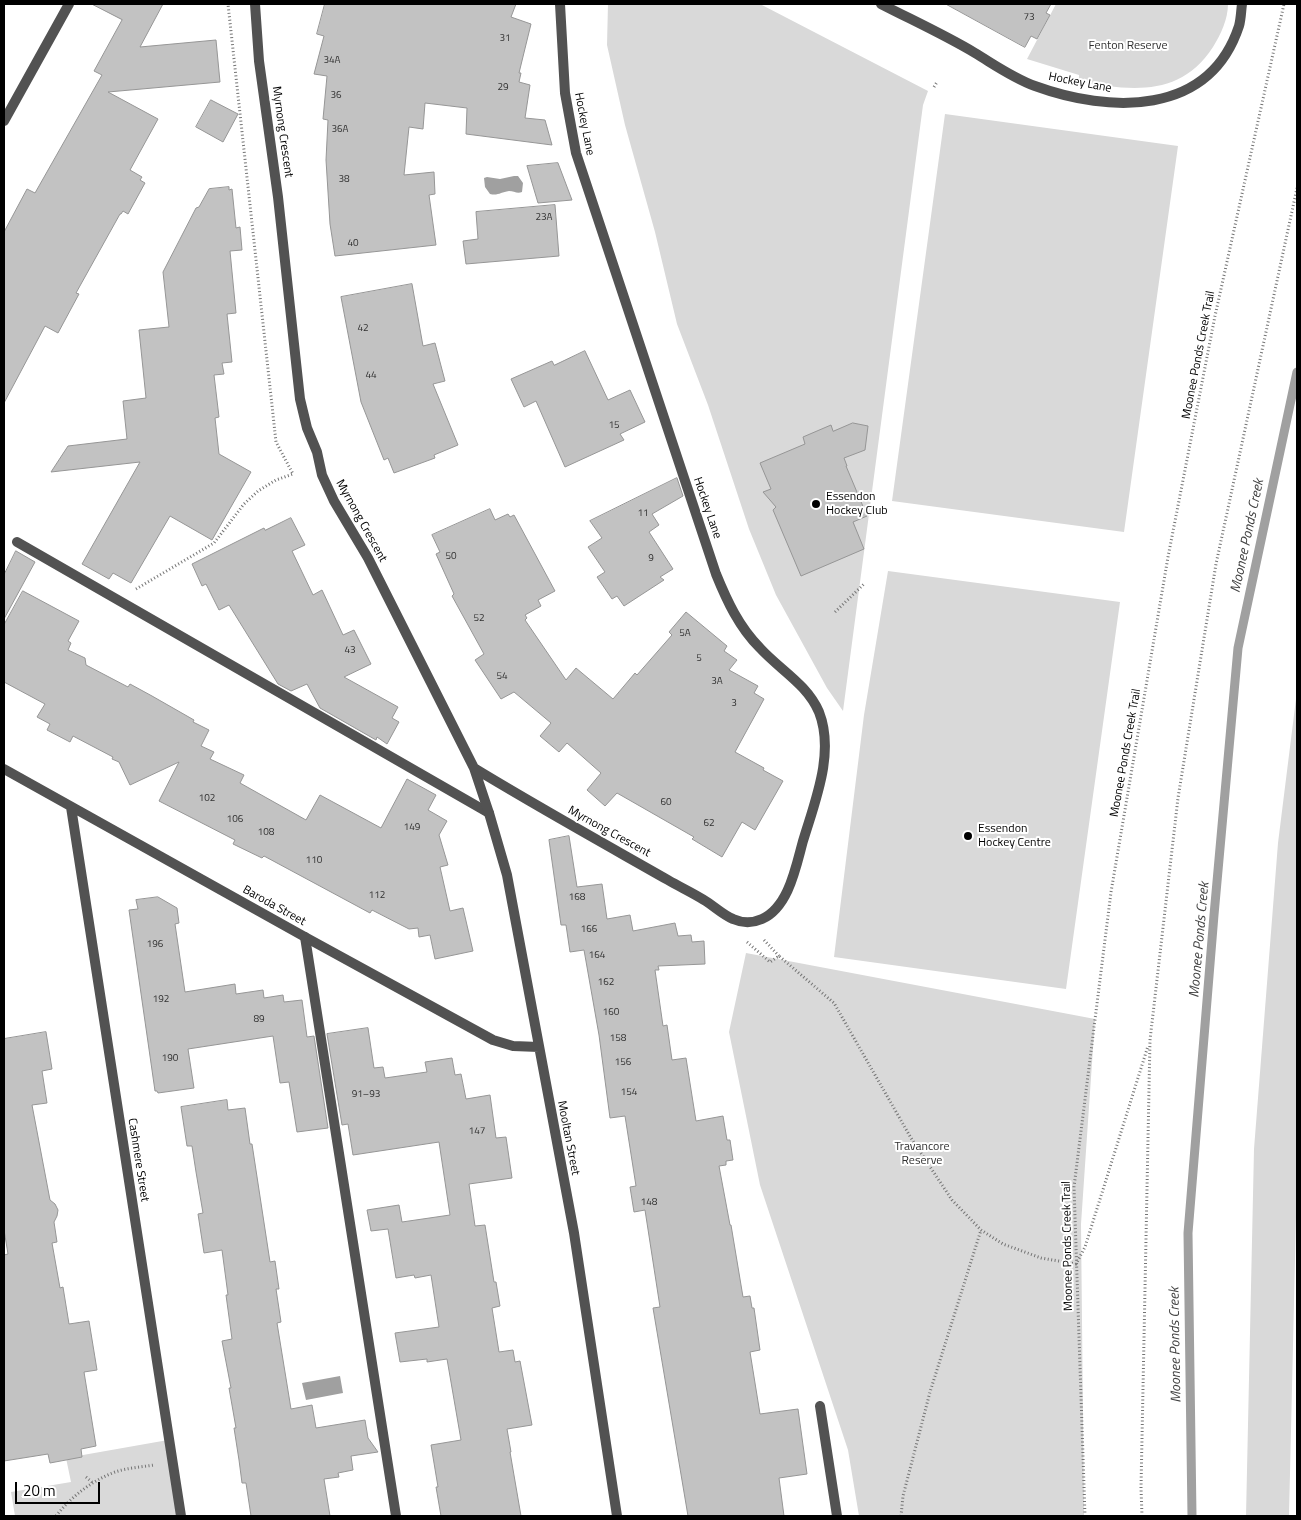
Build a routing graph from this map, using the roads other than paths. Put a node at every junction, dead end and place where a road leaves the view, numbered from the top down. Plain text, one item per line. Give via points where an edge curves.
1 (69, 4) edge
2 (255, 4) edge
3 (560, 4) edge
4 (881, 4) edge
5 (1242, 4) edge
6 (4, 120) edge
7 (17, 542) dead end
8 (474, 768) junction
9 (4, 769) edge
10 (71, 807) junction
11 (490, 813) junction
12 (704, 900) joint
13 (305, 937) junction
14 (539, 1047) junction
15 (820, 1406) dead end
16 (181, 1516) edge
17 (396, 1516) edge
18 (617, 1516) edge
19 (837, 1516) edge

1 - 6 street
2 - 8 street, Myrnong Crescent via 300,399 307,428 334,501 368,558
3 - 12 street, Hockey Lane via 565,93 576,153 716,574 741,625 761,649 812,697 824,732 820,782 791,880 779,905 771,914 746,922 732,919
4 - 5 street, Hockey Lane via 1028,83 1067,95 1117,103 1165,99 1200,81 1230,48 1239,25
7 - 11 street
8 - 11 street, Mooltan Street
8 - 12 street, Myrnong Crescent
9 - 10 street, Baroda Street
10 - 13 street, Baroda Street
10 - 16 street, Cashmere Street
11 - 14 street, Mooltan Street via 507,875
13 - 14 street, Baroda Street via 493,1040 513,1046
13 - 17 street
14 - 18 street, Mooltan Street via 574,1233
15 - 19 street

